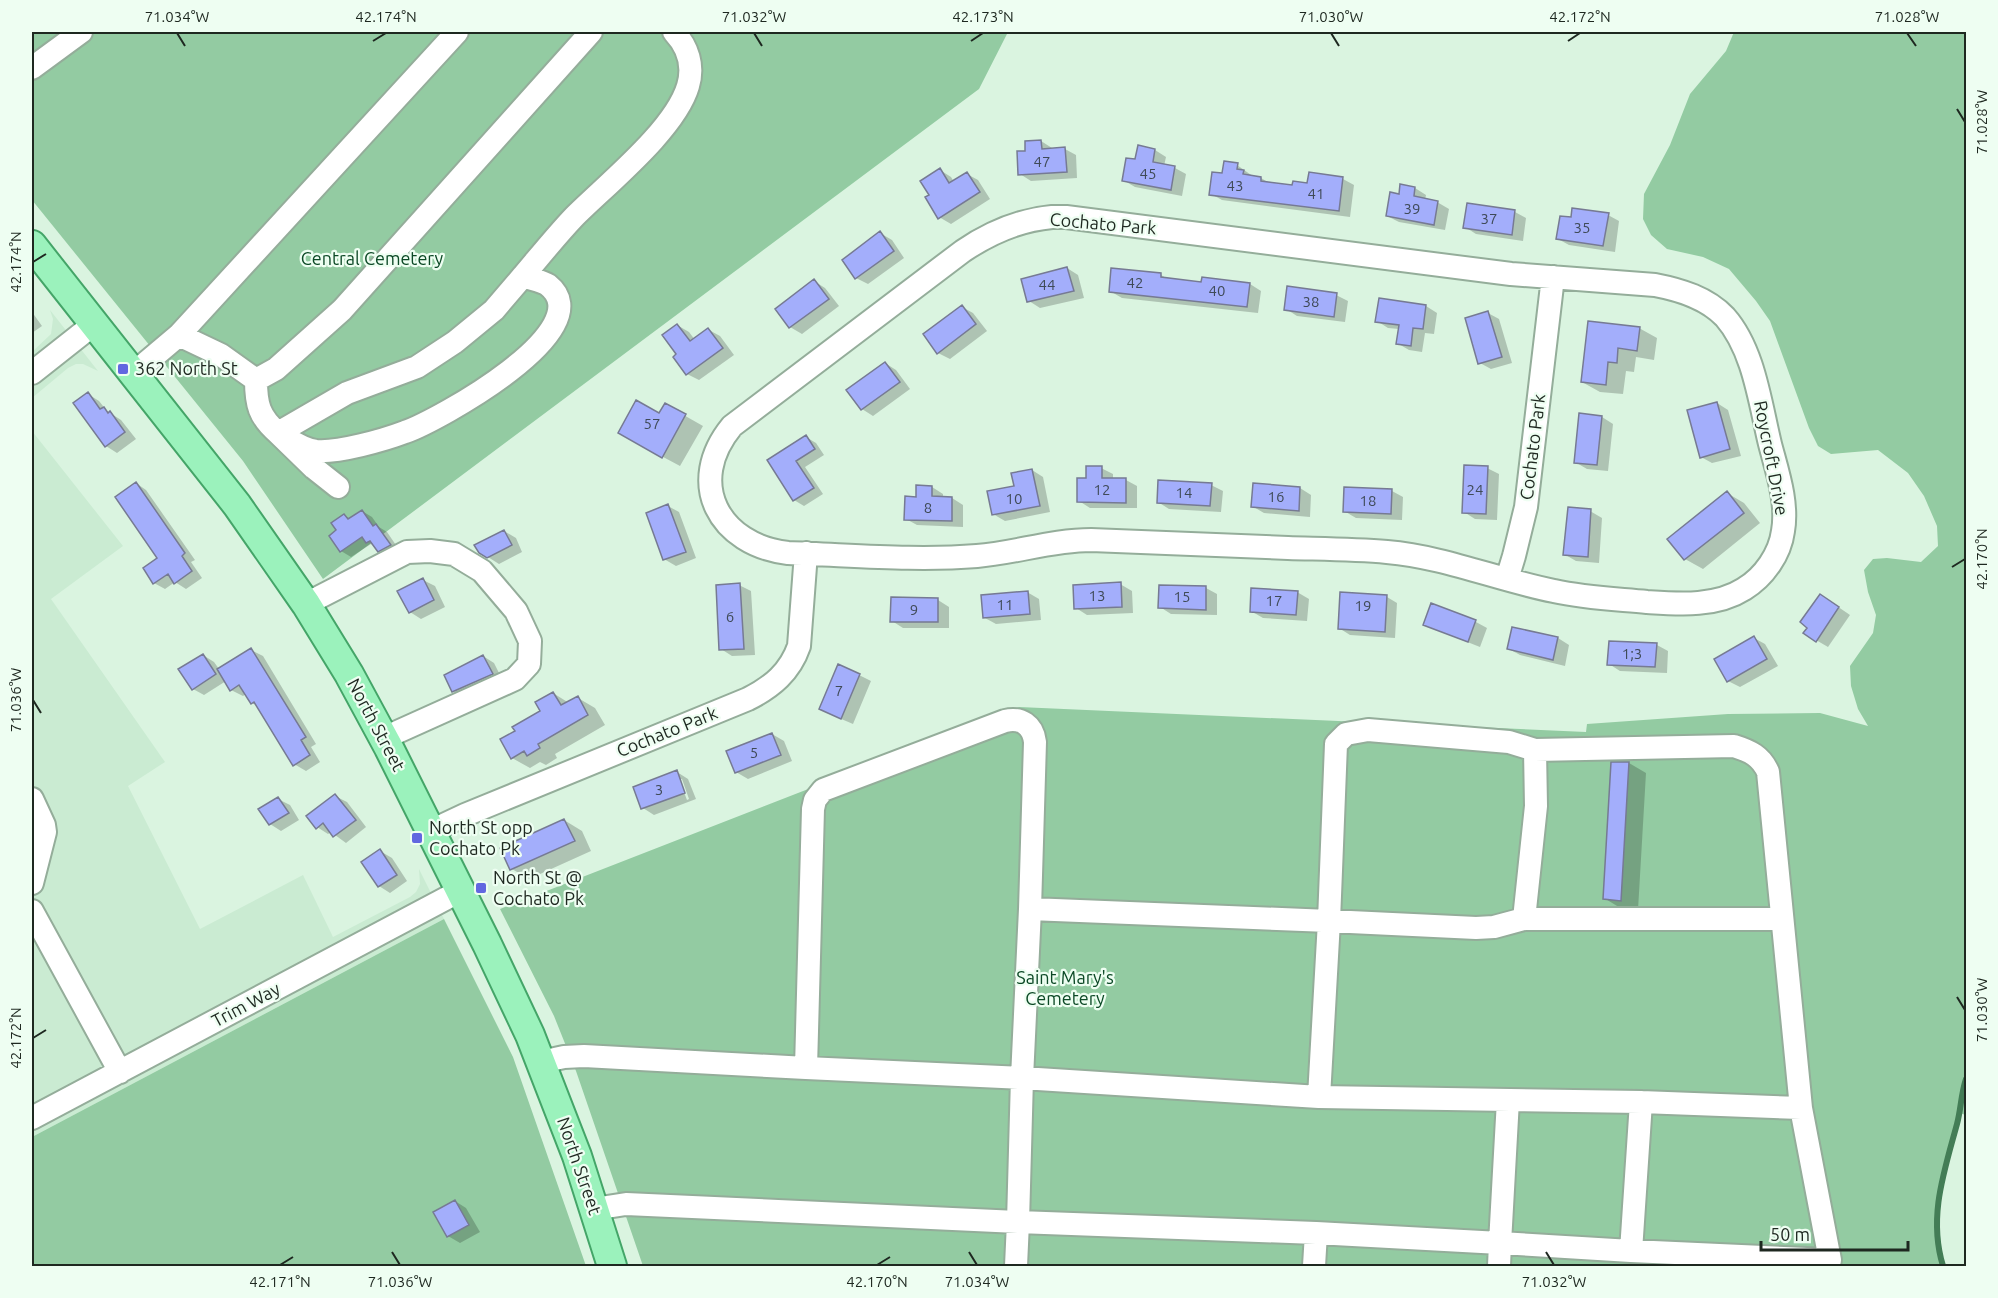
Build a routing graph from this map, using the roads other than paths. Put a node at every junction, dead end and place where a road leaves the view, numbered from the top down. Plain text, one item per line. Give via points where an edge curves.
1 (81, 32) edge
2 (457, 32) edge
3 (590, 32) edge
4 (674, 32) edge
5 (32, 68) edge
6 (32, 245) edge
7 (522, 276) junction
8 (1553, 277) junction
9 (1621, 283) joint
10 (94, 324) junction
11 (178, 335) junction
12 (134, 373) junction
13 (32, 374) edge
14 (256, 380) junction
15 (279, 433) junction
16 (338, 488) dead end
17 (806, 553) junction
18 (1507, 579) junction
19 (1594, 598) joint
20 (306, 604) junction
21 (384, 738) junction
22 (1535, 750) junction
23 (32, 799) edge
24 (431, 831) junction
25 (32, 883) edge
26 (460, 891) junction
27 (1030, 909) junction
28 (32, 911) edge
29 (1524, 919) junction
30 (1782, 919) junction
31 (1329, 921) junction
32 (541, 1062) junction
33 (806, 1068) junction
34 (120, 1072) junction
35 (1022, 1078) junction
36 (1319, 1097) junction
37 (1508, 1100) junction
38 (1641, 1102) junction
39 (1802, 1108) junction
40 (32, 1118) edge
41 (594, 1209) junction
42 (1018, 1222) junction
43 (1316, 1233) junction
44 (1500, 1244) junction
45 (1631, 1251) junction
46 (1830, 1263) edge
47 (612, 1266) edge
48 (1017, 1266) edge
49 (1314, 1266) edge
50 (1499, 1266) edge

1 - 5 street
2 - 11 street
3 - 14 street via 342,310 276,369
4 - 7 street via 688,51 691,69 679,107
6 - 10 main road, North Street
7 - 15 street via 494,310 417,367 347,393
7 - 15 street via 548,285 559,305 559,317 548,335 521,361 474,396 443,416 405,432 348,447 315,450
8 - 9 street, Cochato Park
8 - 17 street, Cochato Park via 1066,217 1038,218 1009,226 979,240 949,261 742,418 718,445 709,482 714,502 726,522 744,538 765,548
8 - 18 street, Cochato Park via 1526,507
9 - 19 street, Roycroft Drive via 1655,285 1686,293 1715,308 1732,327 1757,387 1782,492 1784,530 1776,553 1761,576 1727,597 1679,604
10 - 12 main road, North Street
10 - 13 street
11 - 12 street
11 - 14 street via 221,355
12 - 20 main road, North Street via 237,505
14 - 15 street via 258,406 269,426
15 - 16 street
17 - 18 street, Cochato Park via 975,557 1090,540 1386,552 1443,560
17 - 24 street, Cochato Park via 799,646 788,668 771,685 748,699
18 - 19 street, Cochato Park
20 - 21 main road, North Street
20 - 21 street via 390,559 408,552 430,551 454,554 482,571 516,611 530,641 529,664 515,679
21 - 24 main road, North Street
22 - 29 street via 1536,806
22 - 30 street via 1734,746 1758,756 1768,772
22 - 31 street via 1509,742 1368,730 1346,734 1336,744
23 - 25 street via 45,832
24 - 26 main road, North Street
26 - 32 main road, North Street
26 - 34 street, Trim Way
27 - 31 street
27 - 33 street via 1035,742 1025,723 1005,721 823,790 814,800 813,809
27 - 35 street
28 - 34 street
29 - 30 street
29 - 31 street via 1476,928
30 - 39 street
31 - 36 street
32 - 33 street via 584,1056
32 - 41 main road, North Street
33 - 35 street
34 - 40 street, Trim Way
35 - 36 street
35 - 42 street
36 - 37 street
37 - 38 street
37 - 44 street
38 - 39 street
38 - 45 street
39 - 46 street
41 - 42 street via 626,1204
41 - 47 main road, North Street
42 - 43 street
42 - 48 street
43 - 44 street
43 - 49 street
44 - 45 street
44 - 50 street
45 - 46 street

